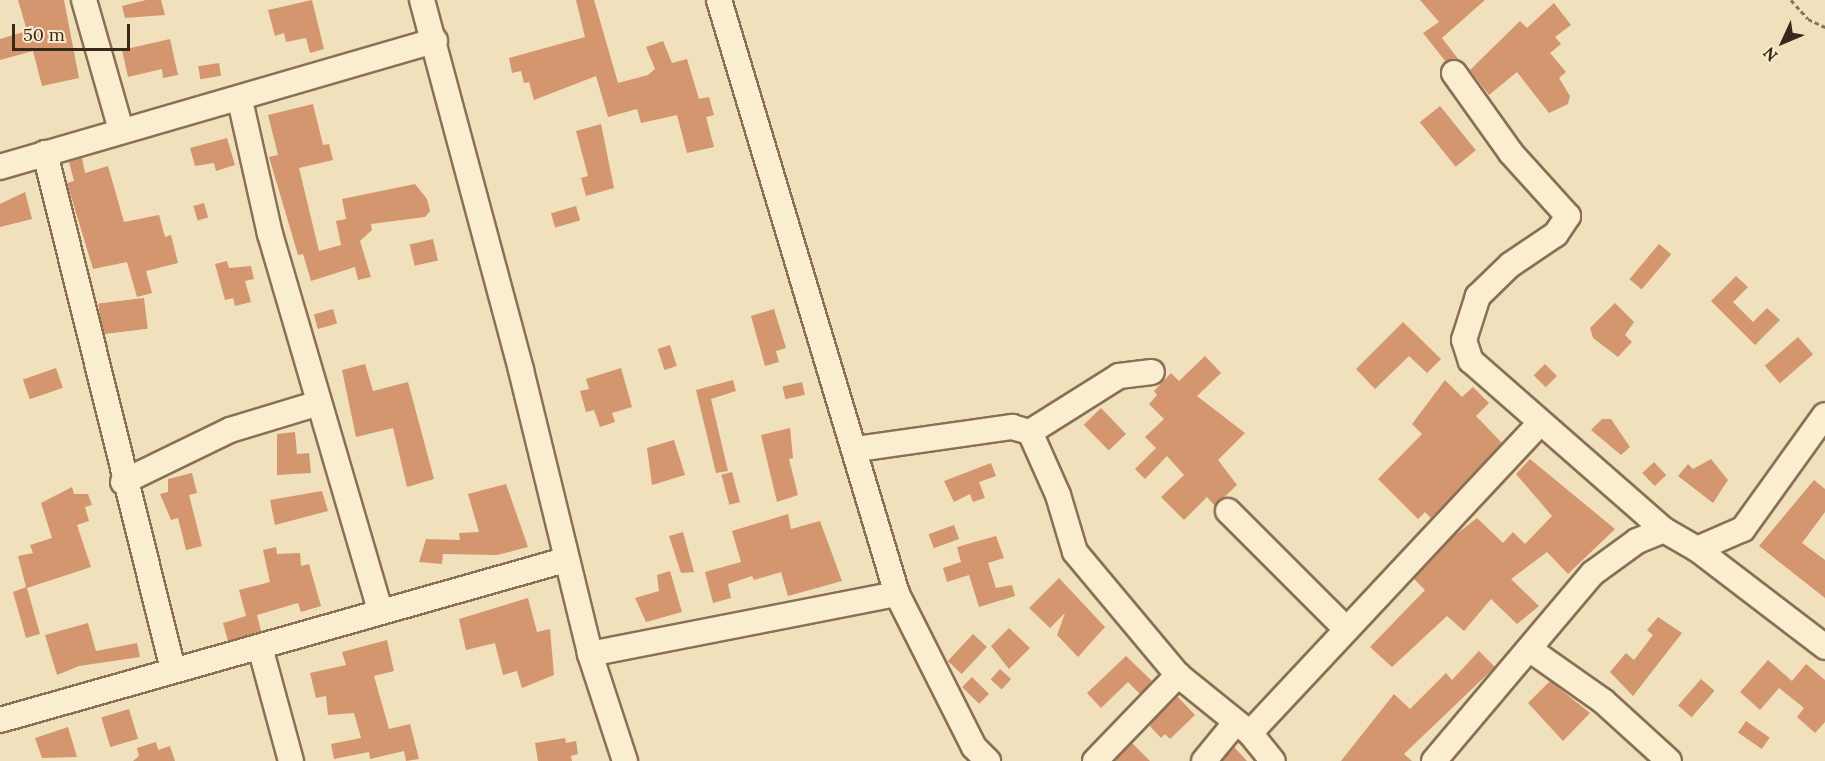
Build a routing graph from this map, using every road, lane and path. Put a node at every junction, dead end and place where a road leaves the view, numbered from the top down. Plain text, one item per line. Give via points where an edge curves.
1 (84, 0) edge
2 (422, 0) edge
3 (719, 0) edge
4 (1791, 0) edge
5 (1825, 27) edge
6 (435, 41) junction
7 (1454, 73) dead end
8 (240, 100) junction
9 (121, 130) junction
10 (45, 153) junction
11 (0, 167) edge
12 (1152, 372) dead end
13 (319, 403) junction
14 (1822, 423) edge
15 (1539, 424) junction
16 (1030, 432) junction
17 (857, 449) junction
18 (123, 482) junction
19 (1228, 511) dead end
20 (1664, 530) junction
21 (1697, 549) junction
22 (565, 560) junction
23 (897, 594) junction
24 (380, 611) junction
25 (1346, 629) junction
26 (260, 647) junction
27 (1825, 647) edge
28 (1532, 651) junction
29 (590, 654) junction
30 (173, 670) junction
31 (1178, 675) junction
32 (0, 720) edge
33 (1243, 727) junction
34 (1667, 760) edge
35 (291, 761) edge
36 (626, 761) edge
37 (988, 761) edge
38 (1095, 761) edge
39 (1204, 761) edge
40 (1273, 761) edge
41 (1434, 761) edge

1 - 9 street
2 - 6 street
3 - 17 street
4 - 5 path via 1808,19
6 - 8 street
6 - 22 street
7 - 15 street via 1511,153 1568,216 1556,234 1510,265 1478,296 1464,340 1484,376
8 - 9 street
8 - 13 street via 270,234
9 - 10 street
10 - 11 street
10 - 18 street via 88,310
12 - 16 street via 1119,376
13 - 18 street via 230,430
13 - 24 street
14 - 21 street via 1743,529
15 - 20 street
15 - 25 street
16 - 17 street via 1012,427 981,430
16 - 31 street via 1058,495 1074,552
17 - 23 street
18 - 30 street
19 - 25 street
20 - 21 street
20 - 28 street via 1637,541 1593,573
21 - 27 street
22 - 24 street
22 - 29 street
23 - 29 street via 639,648
23 - 37 street via 974,747
24 - 26 street
25 - 33 street
26 - 30 street
26 - 35 street
28 - 34 street via 1604,702
28 - 41 street
29 - 36 street
30 - 32 street
31 - 33 street
31 - 38 street
33 - 39 street
33 - 40 street

